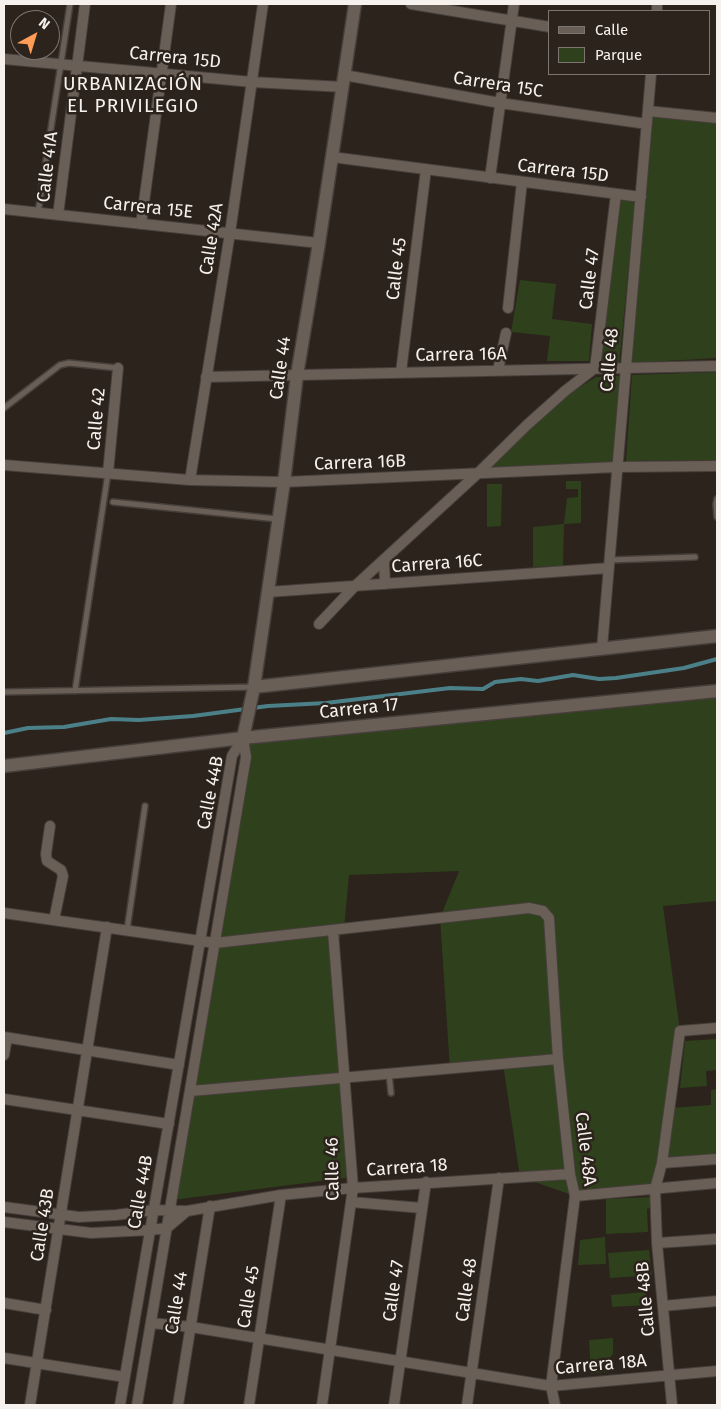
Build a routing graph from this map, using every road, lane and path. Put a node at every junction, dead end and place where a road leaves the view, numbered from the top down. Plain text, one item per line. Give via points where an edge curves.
1 (70, 4) edge
2 (84, 4) edge
3 (171, 4) edge
4 (263, 4) edge
5 (355, 4) edge
6 (411, 4) edge
7 (514, 4) edge
8 (512, 22) junction
9 (548, 27) edge
10 (4, 59) edge
11 (61, 64) junction
12 (76, 65) junction
13 (162, 73) junction
14 (651, 75) edge
15 (344, 81) junction
16 (252, 82) junction
17 (500, 103) junction
18 (648, 111) junction
19 (717, 118) edge
20 (647, 124) junction
21 (332, 157) junction
22 (426, 169) junction
23 (490, 178) junction
24 (522, 182) junction
25 (616, 194) junction
26 (641, 197) junction
27 (4, 209) edge
28 (38, 213) junction
29 (58, 215) junction
30 (141, 224) junction
31 (230, 233) junction
32 (319, 243) junction
33 (508, 308) dead end
34 (506, 333) dead end
35 (717, 366) edge
36 (118, 368) joint
37 (595, 368) junction
38 (626, 368) junction
39 (498, 370) junction
40 (401, 372) junction
41 (297, 375) junction
42 (206, 377) junction
43 (4, 408) edge
44 (4, 465) edge
45 (717, 466) edge
46 (618, 468) junction
47 (108, 473) junction
48 (476, 475) junction
49 (190, 480) junction
50 (284, 482) junction
51 (717, 499) edge
52 (114, 502) dead end
53 (717, 517) edge
54 (278, 520) junction
55 (696, 557) dead end
56 (384, 560) junction
57 (609, 564) junction
58 (385, 584) junction
59 (354, 587) junction
60 (268, 592) junction
61 (319, 624) dead end
62 (717, 636) edge
63 (602, 648) junction
64 (75, 690) junction
65 (254, 690) junction
66 (717, 691) edge
67 (4, 692) edge
68 (243, 738) junction
69 (4, 766) edge
70 (228, 780) junction
71 (242, 782) junction
72 (145, 806) dead end
73 (50, 826) dead end
74 (4, 913) edge
75 (54, 920) junction
76 (107, 927) junction
77 (127, 930) junction
78 (333, 931) junction
79 (200, 941) junction
80 (215, 943) junction
81 (717, 1028) edge
82 (5, 1038) edge
83 (88, 1051) junction
84 (4, 1055) edge
85 (558, 1059) junction
86 (179, 1065) junction
87 (389, 1074) junction
88 (344, 1078) junction
89 (191, 1091) junction
90 (391, 1093) dead end
91 (4, 1099) edge
92 (78, 1110) junction
93 (169, 1124) junction
94 (717, 1158) edge
95 (662, 1163) junction
96 (570, 1174) junction
97 (499, 1178) junction
98 (426, 1182) junction
99 (717, 1183) edge
100 (353, 1188) junction
101 (655, 1189) junction
102 (281, 1195) junction
103 (575, 1196) junction
104 (352, 1202) junction
105 (210, 1206) junction
106 (4, 1207) edge
107 (422, 1208) junction
108 (170, 1209) junction
109 (154, 1210) junction
110 (187, 1210) junction
111 (61, 1216) junction
112 (4, 1222) edge
113 (167, 1228) junction
114 (59, 1230) junction
115 (151, 1230) junction
116 (717, 1239) edge
117 (657, 1243) junction
118 (717, 1301) edge
119 (4, 1303) edge
120 (663, 1306) junction
121 (46, 1310) junction
122 (151, 1323) junction
123 (191, 1327) junction
124 (259, 1338) junction
125 (330, 1350) junction
126 (4, 1358) edge
127 (400, 1362) junction
128 (37, 1364) junction
129 (717, 1371) edge
130 (472, 1373) junction
131 (669, 1376) junction
132 (125, 1377) junction
133 (552, 1386) junction
134 (30, 1405) edge
135 (120, 1405) edge
136 (137, 1405) edge
137 (178, 1405) edge
138 (249, 1405) edge
139 (322, 1405) edge
140 (394, 1405) edge
141 (467, 1405) edge
142 (555, 1405) edge
143 (672, 1405) edge

1 - 11 lane
2 - 12 street, Calle 41A
3 - 13 street
4 - 16 street, Calle 42A
5 - 15 street, Calle 44
6 - 8 street
7 - 8 street
8 - 9 street
8 - 17 street
10 - 11 street, Carrera 15D
11 - 12 street, Carrera 15D
11 - 28 lane
12 - 13 street, Carrera 15D
12 - 29 street, Calle 41A
13 - 16 street, Carrera 15D
13 - 30 street
14 - 18 street, Calle 48
15 - 16 street, Carrera 15D
15 - 17 street, Carrera 15C
15 - 21 street, Calle 44
16 - 31 street, Calle 42A
17 - 20 street, Carrera 15C
17 - 23 street
18 - 19 street
18 - 20 street, Calle 48
20 - 26 street, Calle 48
21 - 22 street, Carrera 15D
21 - 32 street, Calle 44
22 - 23 street, Carrera 15D
22 - 40 street, Calle 45
23 - 24 street, Carrera 15D
24 - 25 street, Carrera 15D
24 - 33 street
25 - 26 street, Carrera 15D
25 - 37 street, Calle 47
26 - 38 street, Calle 48
27 - 28 street, Carrera 15E
28 - 29 street, Carrera 15E
29 - 30 street, Carrera 15E
30 - 31 street, Carrera 15E
31 - 32 street, Carrera 15E
31 - 42 street, Calle 42A
32 - 41 street, Calle 44
34 - 39 street
35 - 38 street, Carrera 16A
36 - 43 lane via 60,365
36 - 47 street, Calle 42
37 - 38 street, Carrera 16A
37 - 39 street, Carrera 16A
37 - 48 street via 564,391
38 - 46 street, Calle 48
39 - 40 street, Carrera 16A
40 - 41 street, Carrera 16A
41 - 42 street, Carrera 16A
41 - 50 street, Calle 44
42 - 49 street, Calle 42A
44 - 47 street, Carrera 16B
45 - 46 street, Carrera 16B
46 - 48 street, Carrera 16B
46 - 57 street, Calle 48
47 - 49 street, Carrera 16B
47 - 64 lane
48 - 50 street, Carrera 16B
48 - 56 street
49 - 50 street, Carrera 16B
50 - 54 street, Calle 44
51 - 53 lane
52 - 54 lane
54 - 60 street, Calle 44
55 - 57 lane
56 - 58 street
56 - 59 street
57 - 58 street, Carrera 16C
57 - 63 street, Calle 48
58 - 59 street, Carrera 16C
59 - 60 street, Carrera 16C
59 - 61 street
60 - 65 street, Calle 44
62 - 63 street, Carrera 17
63 - 65 street, Carrera 17
64 - 65 lane
64 - 67 lane
65 - 68 street, Calle 44
66 - 68 street, Carrera 17
68 - 69 street, Carrera 17
68 - 70 street, Calle 44B via 232,756
68 - 71 street, Calle 44B via 246,758
70 - 71 street
70 - 79 street, Calle 44B
71 - 80 street, Calle 44B
72 - 77 lane
73 - 75 street via 47,861 61,870 63,876
74 - 75 street
75 - 76 street
76 - 77 street
76 - 83 street, Calle 43B
77 - 79 street
78 - 80 street
78 - 85 street, Calle 48A via 530,908 543,911 549,918
78 - 88 street, Calle 46
79 - 80 street
79 - 86 street, Calle 44B
80 - 89 street, Calle 44B
81 - 95 street, Calle 48B via 680,1031
82 - 83 street
82 - 84 street
83 - 86 street
83 - 92 street, Calle 43B
85 - 87 street
85 - 96 street, Calle 48A
86 - 93 street, Calle 44B
87 - 88 street
87 - 90 lane
88 - 89 street
88 - 100 street, Calle 46
89 - 108 street, Calle 44B
91 - 92 street
92 - 93 street
92 - 111 street, Calle 43B
93 - 109 street, Calle 44B
94 - 95 street
95 - 101 street, Calle 48B
96 - 97 street, Carrera 18
96 - 103 street, Calle 48A
97 - 98 street, Carrera 18
97 - 130 street, Calle 48
98 - 100 street, Carrera 18
98 - 107 street, Calle 47
99 - 101 street
100 - 102 street, Carrera 18
100 - 104 street, Calle 46
101 - 103 street
101 - 117 street, Calle 48B
102 - 105 street, Carrera 18
102 - 124 street, Calle 45
103 - 133 street, Calle 48A
104 - 107 street
104 - 125 street, Calle 46
105 - 110 street, Carrera 18
105 - 123 street, Calle 44
106 - 111 street, Carrera 18
107 - 127 street, Calle 47
108 - 109 street, Carrera 18
108 - 110 street, Carrera 18
108 - 113 street, Calle 44B
109 - 111 street, Carrera 18 via 116,1215
109 - 115 street, Calle 44B
110 - 113 street
111 - 114 street, Calle 43B
112 - 114 street
113 - 115 street
113 - 122 street, Calle 44B
114 - 115 street via 91,1233
114 - 121 street, Calle 43B
115 - 132 street, Calle 44B
116 - 117 street
117 - 120 street, Calle 48B
118 - 120 street
119 - 121 street
120 - 131 street, Calle 48B
121 - 128 street, Calle 43B
122 - 123 street
122 - 136 street, Calle 44B
123 - 124 street
123 - 137 street, Calle 44
124 - 125 street
124 - 138 street, Calle 45
125 - 127 street
125 - 139 street, Calle 46
126 - 128 street
127 - 130 street, Carrera 18A
127 - 140 street, Calle 47
128 - 132 street
128 - 134 street, Calle 43B
129 - 131 street, Carrera 18A
130 - 133 street, Carrera 18A
130 - 141 street, Calle 48
131 - 133 street, Carrera 18A
131 - 143 street, Calle 48B
132 - 135 street, Calle 44B
133 - 142 street, Calle 48A

